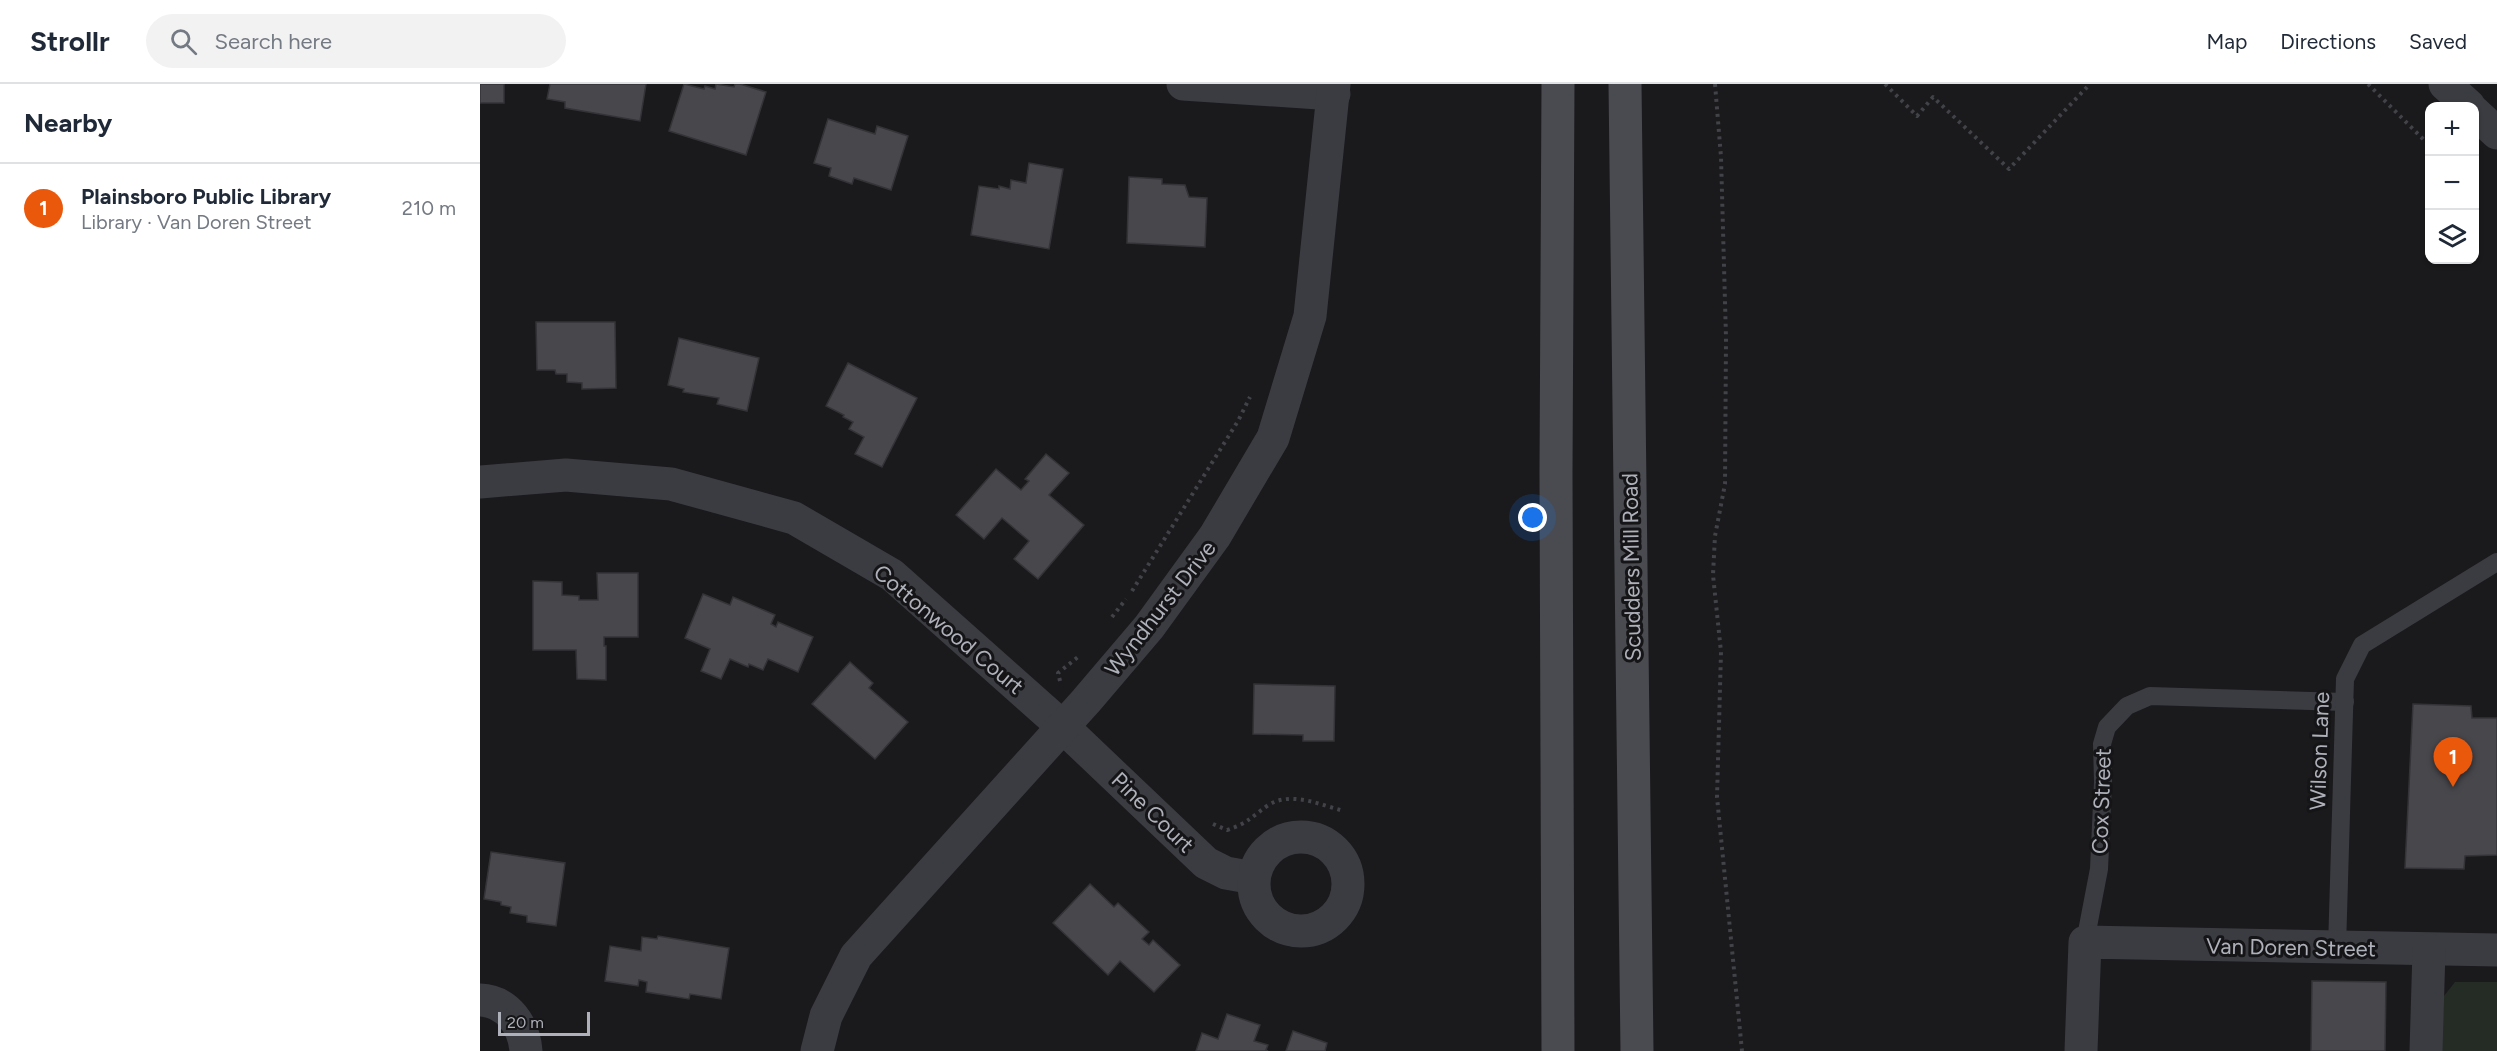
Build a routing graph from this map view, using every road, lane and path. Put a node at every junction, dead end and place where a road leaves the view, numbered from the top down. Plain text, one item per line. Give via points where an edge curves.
1 (1183, 84) edge
2 (1558, 84) edge
3 (1624, 84) edge
4 (1715, 84) edge
5 (1885, 84) edge
6 (2090, 84) edge
7 (2368, 84) edge
8 (2445, 84) edge
9 (1334, 89) edge
10 (2465, 102) edge
11 (2479, 116) edge
12 (2497, 133) edge
13 (2425, 141) edge
14 (480, 482) edge
15 (2497, 562) edge
16 (2345, 702) junction
17 (1063, 727) junction
18 (1254, 878) dead end
19 (2085, 942) junction
20 (2337, 948) junction
21 (2429, 950) junction
22 (2497, 950) edge
23 (480, 1000) edge
24 (526, 1051) edge
25 (817, 1051) edge
26 (1558, 1051) edge
27 (1637, 1051) edge
28 (1743, 1051) edge
29 (2081, 1051) edge
30 (2426, 1051) edge

1 - 9 street
2 - 26 main road
3 - 27 main road, Scudders Mill Road
4 - 28 path via 1726,338 1725,484 1714,536 1713,575 1721,652 1717,797
5 - 6 path via 1917,116 1933,97 2009,169
7 - 13 path
8 - 10 street
9 - 17 street, Wyndhurst Drive via 1310,316 1273,438 1215,536 1149,627
11 - 12 street
14 - 17 street, Cottonwood Court via 566,475 670,484 794,518 892,575
15 - 16 lane, Wilson Lane via 2362,645 2345,679
16 - 19 lane, Cox Street via 2150,696 2127,706 2107,727 2102,744 2098,869
16 - 20 lane, Wilson Lane
17 - 18 street, Pine Court via 1206,863 1226,873
17 - 25 street, Wyndhurst Drive via 856,956 826,1016
19 - 20 street, Van Doren Street
19 - 29 street, Cox Street
20 - 21 street, Van Doren Street
21 - 22 street, Van Doren Street
21 - 30 street
23 - 24 street via 499,1005 515,1018 525,1037

